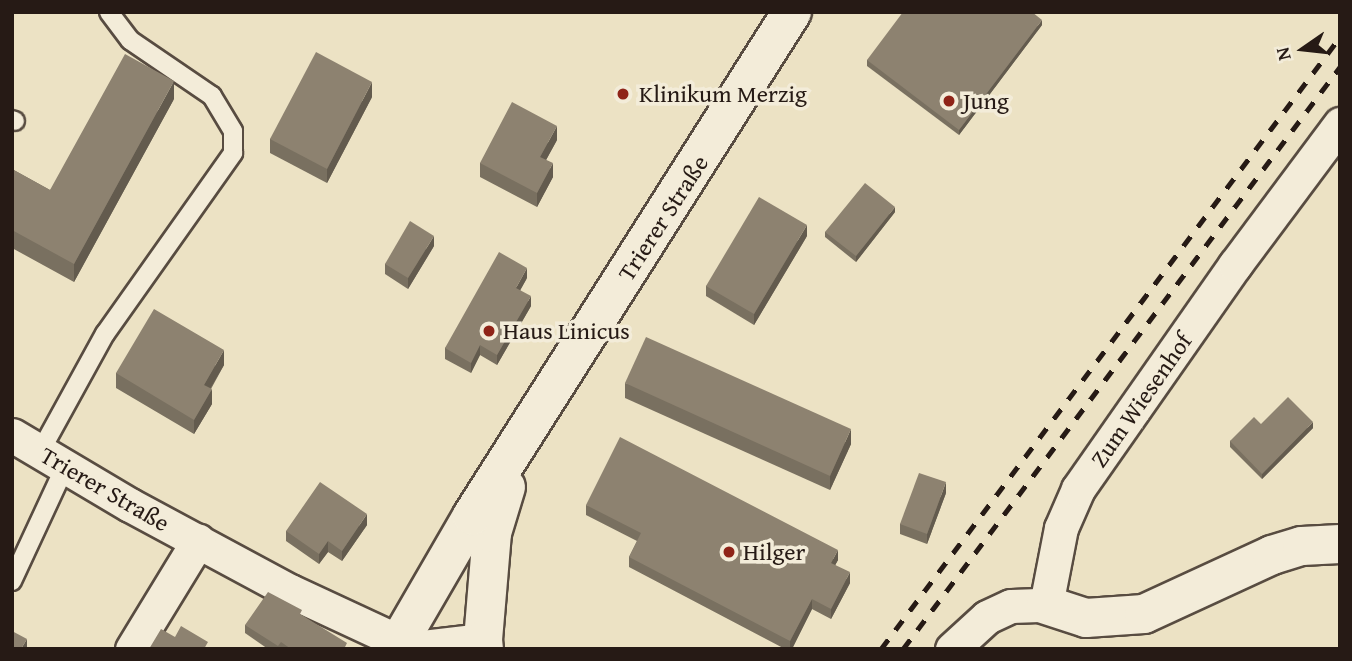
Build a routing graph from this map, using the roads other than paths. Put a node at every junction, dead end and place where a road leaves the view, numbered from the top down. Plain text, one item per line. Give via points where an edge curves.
1 (109, 12) edge
2 (792, 12) edge
3 (1340, 124) edge
4 (532, 422) junction
5 (39, 451) edge
6 (198, 541) junction
7 (1335, 547) edge
8 (12, 581) edge
9 (1046, 605) junction
10 (398, 645) edge
11 (483, 645) edge
12 (132, 649) edge
13 (952, 649) edge

1 - 5 lane via 130,40 212,96 233,131 233,153 105,334
2 - 4 street, Trierer Straße
3 - 9 street, Zum Wiesenhof via 1078,489 1061,528
4 - 10 street, Trierer Straße
4 - 11 street, Trierer Straße via 492,533
5 - 6 street, Trierer Straße
5 - 8 lane
6 - 10 street, Trierer Straße
6 - 12 street, Trierer Straße
7 - 9 street via 1302,546 1272,555 1144,614 1086,618
9 - 13 street via 1027,603 999,611
10 - 11 street, Trierer Straße

